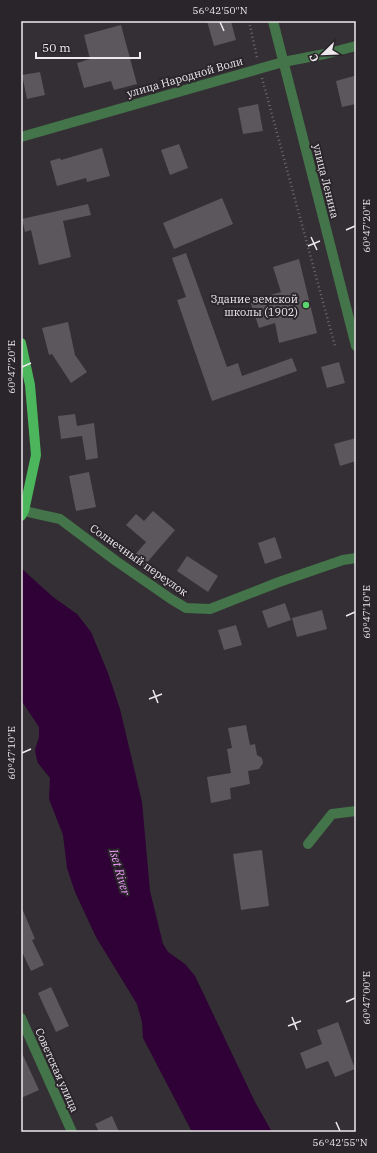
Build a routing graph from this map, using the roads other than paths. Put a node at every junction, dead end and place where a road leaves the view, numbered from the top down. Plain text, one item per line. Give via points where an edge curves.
1 (273, 21) edge
2 (356, 46) edge
3 (283, 62) junction
4 (21, 137) edge
5 (21, 344) edge
6 (356, 346) edge
7 (23, 514) edge
8 (356, 558) edge
9 (356, 811) edge
10 (308, 844) dead end
11 (21, 1018) edge
12 (72, 1132) edge

1 - 3 street, улица Ленина
2 - 3 street, улица Народной Воли
3 - 4 street, улица Народной Воли
3 - 6 street, улица Ленина
5 - 7 main road via 30,385 36,455
7 - 8 street, Солнечный переулок via 60,519 186,608 210,609 343,560
9 - 10 street via 332,814
11 - 12 street, Советская улица

